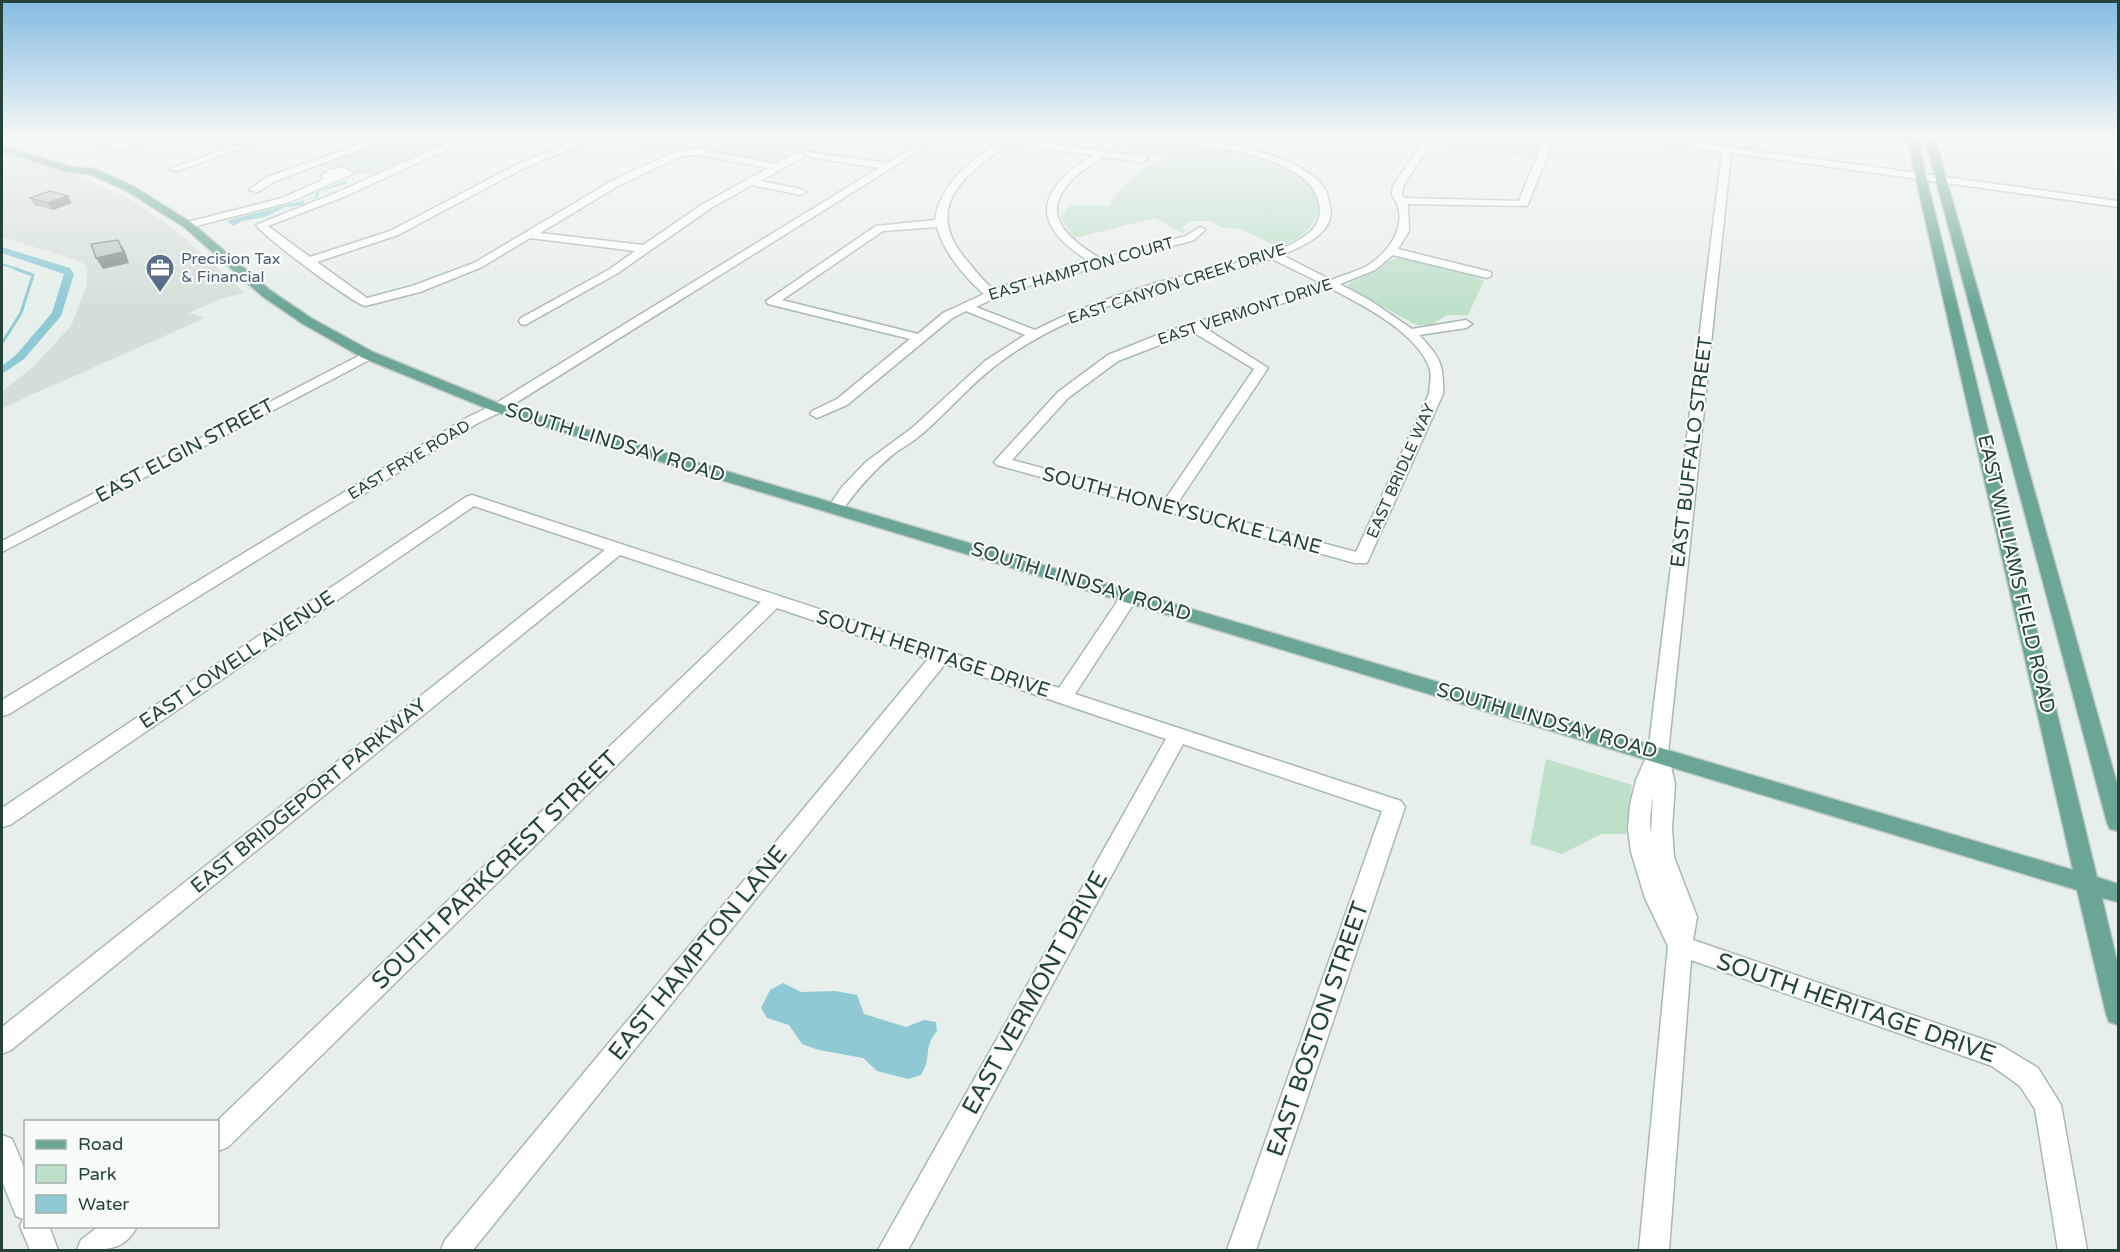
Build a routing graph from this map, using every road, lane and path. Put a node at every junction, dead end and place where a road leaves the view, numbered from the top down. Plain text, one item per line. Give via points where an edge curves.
1 (138, 193) edge
2 (298, 193) edge
3 (343, 193) edge
4 (469, 193) edge
5 (598, 193) edge
6 (730, 193) edge
7 (846, 193) edge
8 (948, 193) edge
9 (1055, 193) edge
10 (1322, 193) edge
11 (1397, 193) edge
12 (1527, 193) edge
13 (1722, 193) edge
14 (1925, 193) edge
15 (1945, 193) edge
16 (2040, 193) edge
17 (1402, 201) junction
18 (2118, 204) edge
19 (940, 223) junction
20 (188, 225) junction
21 (1200, 230) dead end
22 (529, 235) junction
23 (646, 249) junction
24 (1391, 251) junction
25 (1273, 255) junction
26 (306, 262) junction
27 (1100, 262) junction
28 (1487, 274) dead end
29 (1328, 285) junction
30 (991, 293) junction
31 (964, 306) junction
32 (525, 321) dead end
33 (1466, 324) dead end
34 (1196, 328) junction
35 (1411, 333) junction
36 (1035, 334) junction
37 (920, 338) junction
38 (368, 355) junction
39 (498, 408) junction
40 (817, 414) dead end
41 (1002, 462) joint
42 (472, 500) joint
43 (1168, 506) junction
44 (836, 509) junction
45 (2, 547) edge
46 (617, 549) junction
47 (1361, 559) joint
48 (1129, 597) junction
49 (772, 602) junction
50 (941, 656) junction
51 (1064, 696) junction
52 (2, 710) edge
53 (1178, 736) junction
54 (1658, 753) junction
55 (1394, 807) joint
56 (2, 819) edge
57 (2118, 823) edge
58 (2089, 884) junction
59 (2118, 893) edge
60 (1680, 946) junction
61 (2118, 1014) edge
62 (2, 1042) edge
63 (219, 1137) edge
64 (2, 1149) edge
65 (24, 1201) edge
66 (34, 1228) edge
67 (122, 1228) edge
68 (44, 1251) edge
69 (91, 1251) edge
70 (455, 1251) edge
71 (892, 1251) edge
72 (1242, 1251) edge
73 (1654, 1251) edge
74 (2073, 1251) edge

1 - 20 main road, SOUTH LINDSAY ROAD
2 - 20 street
3 - 26 street via 261,225
4 - 26 street via 394,233
5 - 22 street
6 - 23 street
7 - 39 street, EAST FRYE ROAD
8 - 19 street via 940,209
9 - 27 street via 1051,206 1053,221 1072,246
10 - 25 street, EAST CANYON CREEK DRIVE via 1327,202 1325,219 1318,231
11 - 17 street, EAST VERMONT DRIVE
12 - 17 street via 1523,204
13 - 54 street, EAST BUFFALO STREET
14 - 58 main road, EAST WILLIAMS FIELD ROAD
15 - 57 main road, EAST WILLIAMS FIELD ROAD
16 - 18 street
17 - 24 street, EAST VERMONT DRIVE via 1404,231
19 - 30 street via 951,250
19 - 37 street via 880,228 772,302
20 - 38 main road, SOUTH LINDSAY ROAD via 266,293
21 - 27 street, EAST HAMPTON COURT via 1190,237
22 - 23 street
22 - 26 street via 452,276 365,302
23 - 32 street
24 - 28 street
24 - 29 street, EAST VERMONT DRIVE via 1371,268
25 - 29 street, EAST BRIDLE WAY
25 - 36 street, EAST CANYON CREEK DRIVE via 1104,304
27 - 30 street, EAST HAMPTON COURT
29 - 34 street, EAST VERMONT DRIVE
29 - 35 street, EAST BRIDLE WAY via 1387,315
30 - 31 street, EAST HAMPTON COURT
31 - 36 street
31 - 37 street, EAST HAMPTON COURT
33 - 35 street
34 - 41 street, EAST VERMONT DRIVE via 1113,358 1063,395
34 - 43 street via 1261,368
35 - 47 street, EAST BRIDLE WAY via 1428,351 1437,371 1436,394
36 - 44 street, EAST CANYON CREEK DRIVE via 982,369 915,433 911,447 858,496
37 - 40 street, EAST HAMPTON COURT via 843,402
38 - 39 main road, SOUTH LINDSAY ROAD
38 - 45 street, EAST ELGIN STREET
39 - 44 main road, SOUTH LINDSAY ROAD
39 - 52 street, EAST FRYE ROAD
41 - 43 street, SOUTH HONEYSUCKLE LANE
42 - 46 street, SOUTH HERITAGE DRIVE
42 - 56 street, EAST LOWELL AVENUE
43 - 47 street, SOUTH HONEYSUCKLE LANE
44 - 48 main road, SOUTH LINDSAY ROAD
46 - 49 street, SOUTH HERITAGE DRIVE
46 - 62 street, EAST BRIDGEPORT PARKWAY
48 - 51 street
48 - 54 main road, SOUTH LINDSAY ROAD
49 - 50 street, SOUTH HERITAGE DRIVE
49 - 63 street, SOUTH PARKCREST STREET
50 - 51 street, SOUTH HERITAGE DRIVE
50 - 70 street, EAST HAMPTON LANE
51 - 53 street, SOUTH HERITAGE DRIVE
53 - 55 street, SOUTH HERITAGE DRIVE
53 - 71 street, EAST VERMONT DRIVE
54 - 58 main road, SOUTH LINDSAY ROAD
54 - 60 street, EAST BUFFALO STREET via 1645,778 1639,835 1647,877
55 - 72 street, EAST BOSTON STREET
58 - 59 main road, SOUTH LINDSAY ROAD
58 - 61 main road, EAST WILLIAMS FIELD ROAD
60 - 73 street
60 - 74 street, SOUTH HERITAGE DRIVE via 2000,1057 2029,1077 2048,1105
64 - 65 street
66 - 68 street
67 - 69 street

